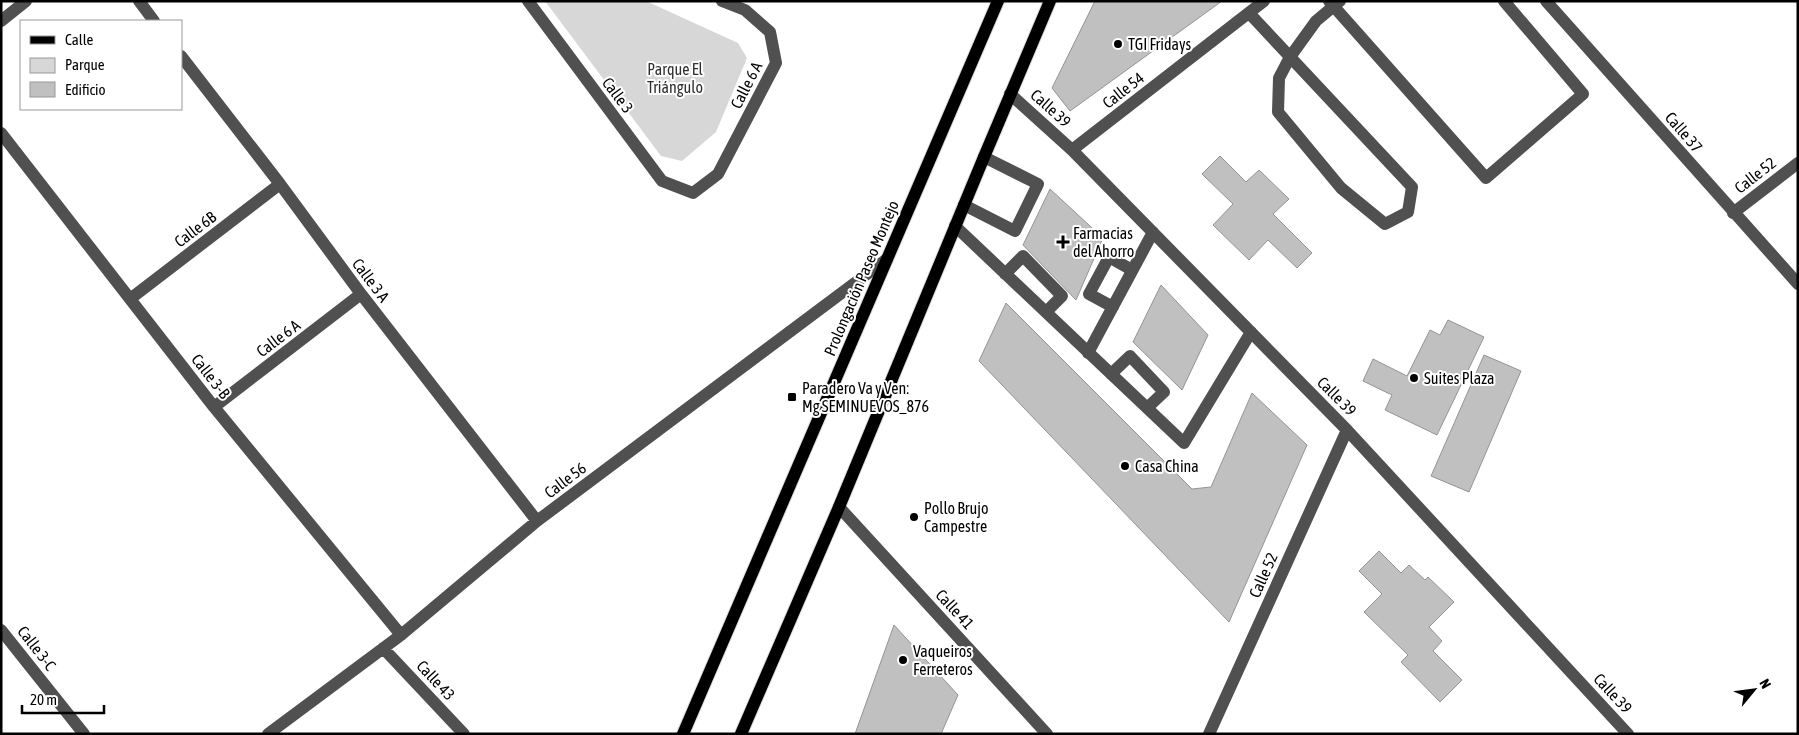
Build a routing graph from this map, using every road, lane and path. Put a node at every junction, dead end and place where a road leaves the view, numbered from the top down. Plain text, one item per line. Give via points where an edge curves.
1 (26, 1) edge
2 (139, 1) edge
3 (528, 1) edge
4 (722, 1) edge
5 (998, 1) edge
6 (1050, 1) edge
7 (1264, 1) edge
8 (1504, 1) edge
9 (1546, 1) edge
10 (1334, 3) edge
11 (1249, 13) junction
12 (153, 20) edge
13 (1, 21) edge
14 (182, 57) edge
15 (1290, 57) junction
16 (1010, 94) junction
17 (1, 133) edge
18 (1072, 150) junction
19 (984, 157) junction
20 (1798, 163) edge
21 (280, 184) junction
22 (693, 193) joint
23 (964, 205) junction
24 (1733, 213) junction
25 (956, 226) junction
26 (1153, 232) junction
27 (888, 259) junction
28 (1132, 270) junction
29 (1005, 274) junction
30 (1798, 284) edge
31 (361, 294) junction
32 (130, 299) junction
33 (1113, 308) junction
34 (1046, 312) junction
35 (1251, 332) junction
36 (1088, 353) junction
37 (1111, 374) junction
38 (214, 407) junction
39 (1147, 408) junction
40 (1347, 430) junction
41 (839, 507) junction
42 (537, 521) junction
43 (1, 630) edge
44 (401, 635) junction
45 (383, 648) junction
46 (84, 734) edge
47 (268, 734) edge
48 (464, 734) edge
49 (683, 734) edge
50 (741, 734) edge
51 (1048, 734) edge
52 (1209, 734) edge
53 (1628, 734) edge

1 - 13 street
2 - 12 street
3 - 22 street, Calle 3 via 662,181
4 - 22 street, Calle 6 A via 745,10 770,32 776,63 718,174
5 - 27 main road, Prolongación Paseo Montejo
6 - 16 main road
7 - 11 street, Calle 54
8 - 10 street via 1583,94 1486,178
9 - 24 street, Calle 37
10 - 15 street via 1316,21
11 - 15 street
11 - 18 street, Calle 54
14 - 21 street, Calle 3 A
15 - 15 street via 1412,187 1408,212 1385,224 1341,188 1278,112 1279,78
16 - 18 street, Calle 39
16 - 19 main road
17 - 32 street, Calle 3-B
18 - 26 street, Calle 39
19 - 23 main road
19 - 23 street via 1038,184 1015,230
20 - 24 street, Calle 52
21 - 31 street, Calle 3 A
21 - 32 street, Calle 6B
23 - 25 main road
24 - 30 street, Calle 37
25 - 29 street
25 - 41 main road
26 - 28 street
26 - 35 street, Calle 39
27 - 42 street, Calle 56
27 - 49 main road, Prolongación Paseo Montejo
28 - 33 street
28 - 33 street via 1109,258 1089,294
29 - 34 street
29 - 34 street via 1023,256 1062,296
31 - 38 street, Calle 6 A
31 - 42 street, Calle 3 A
32 - 38 street, Calle 3-B
33 - 36 street
34 - 36 street
35 - 39 street via 1184,443
35 - 40 street, Calle 39
36 - 37 street
37 - 39 street
37 - 39 street via 1130,356 1164,392
38 - 44 street, Calle 3-B
40 - 52 street, Calle 52
40 - 53 street, Calle 39
41 - 50 main road
41 - 51 street, Calle 41
42 - 44 street, Calle 56
43 - 46 street, Calle 3-C
44 - 45 street, Calle 56
45 - 47 street, Calle 56
45 - 48 street, Calle 43

